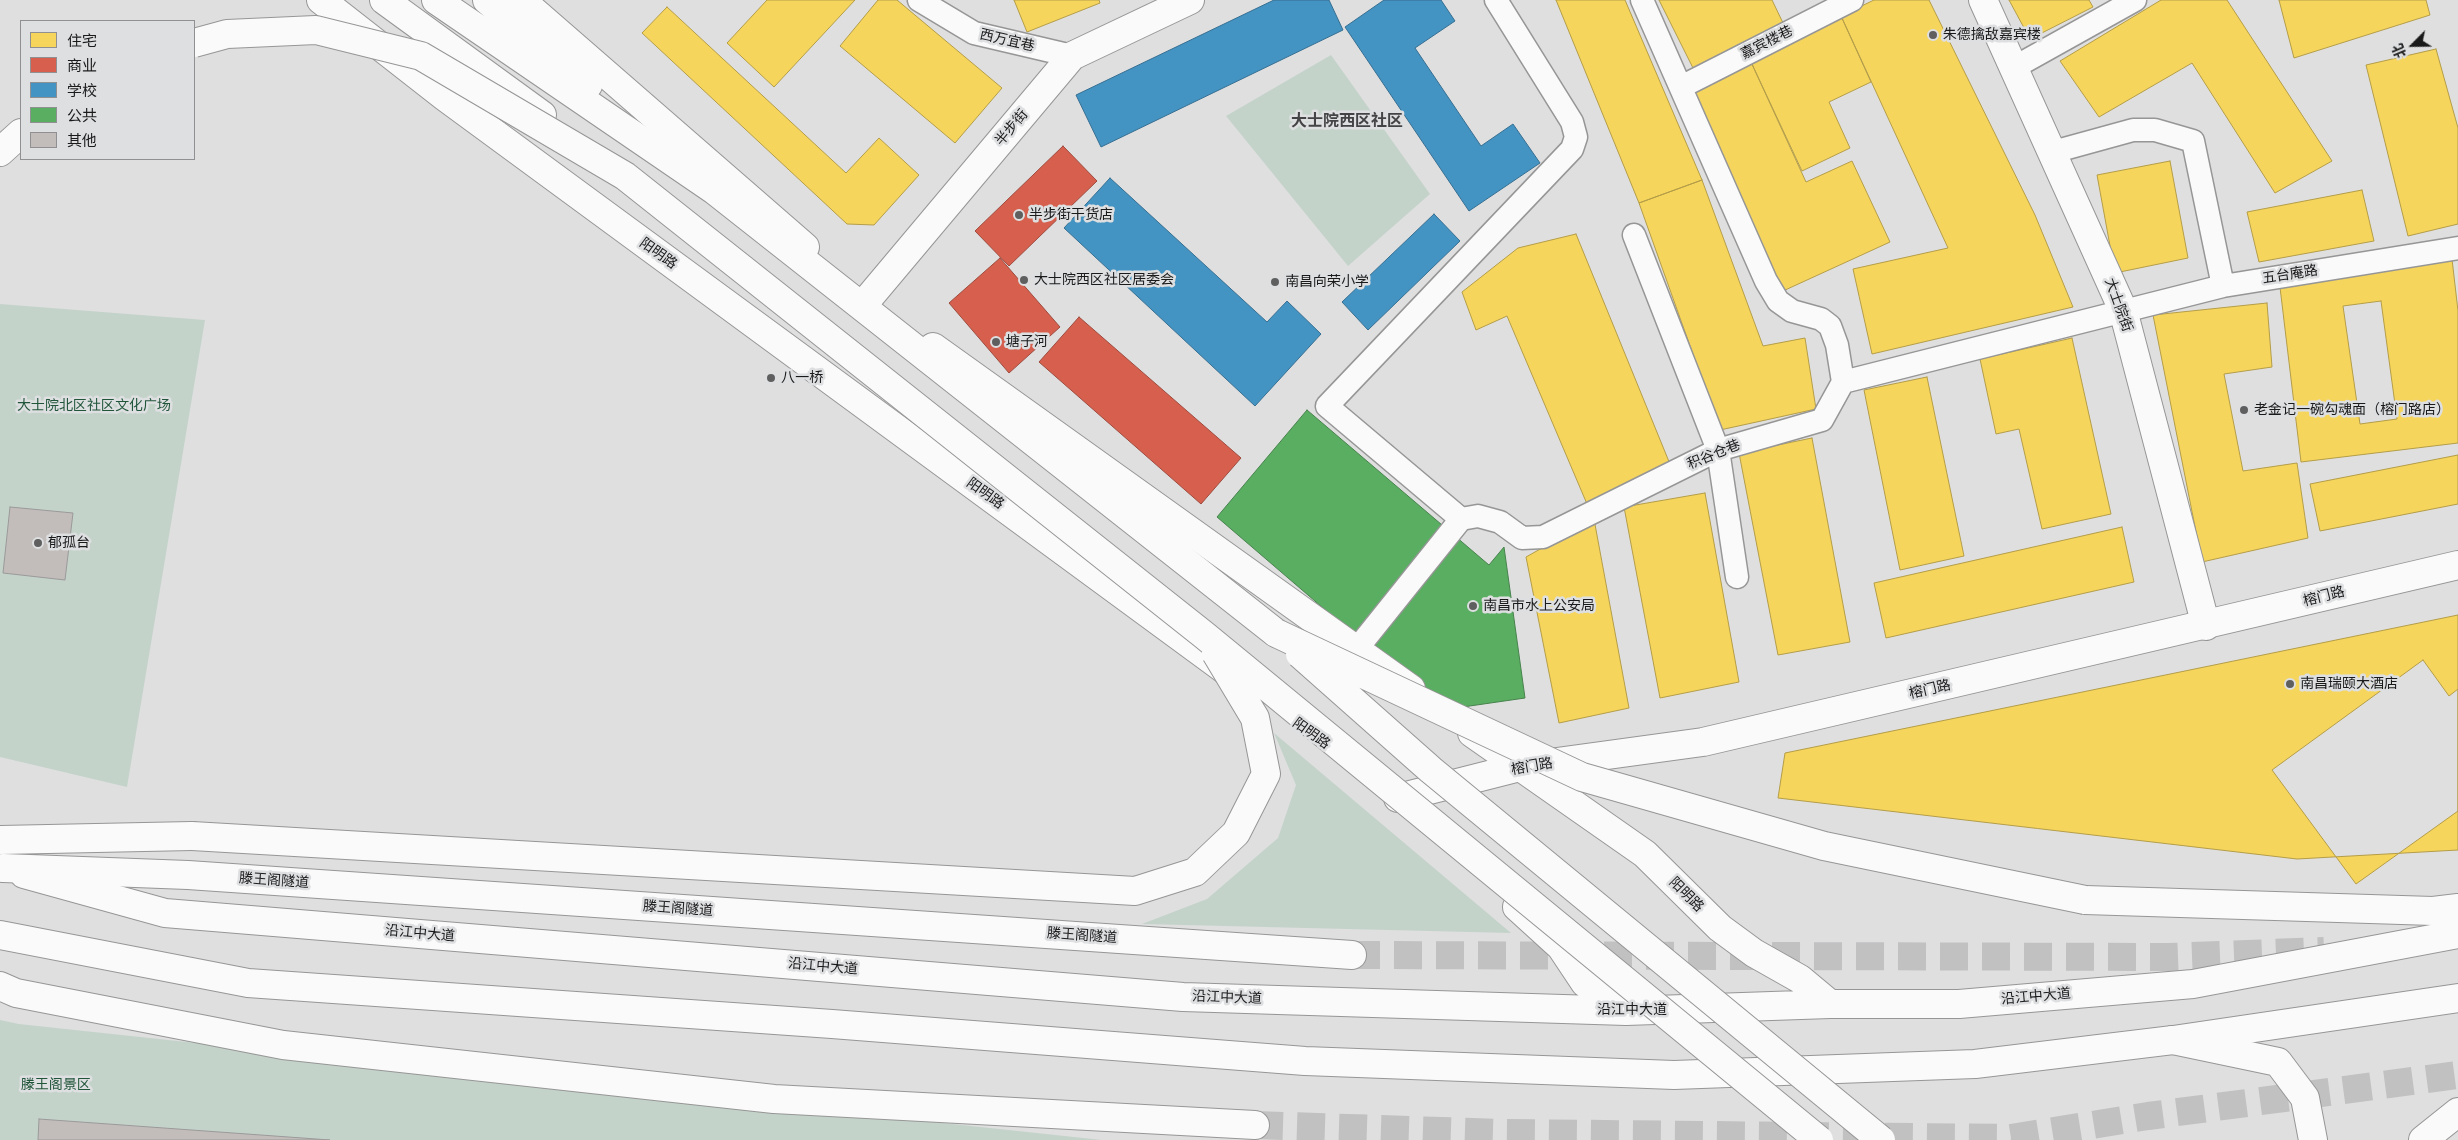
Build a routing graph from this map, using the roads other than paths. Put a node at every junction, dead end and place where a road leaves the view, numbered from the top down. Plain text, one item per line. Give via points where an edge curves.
1 (322, 0) edge
2 (384, 0) edge
3 (436, 0) edge
4 (486, 0) edge
5 (521, 0) edge
6 (919, 0) edge
7 (1190, 0) edge
8 (1496, 0) edge
9 (1642, 0) edge
10 (1852, 0) edge
11 (1983, 0) edge
12 (2135, 0) edge
13 (195, 43) edge
14 (1072, 56) junction
15 (2015, 68) junction
16 (1681, 86) junction
17 (20, 134) edge
18 (0, 152) edge
19 (2053, 152) junction
20 (625, 176) junction
21 (714, 190) junction
22 (1634, 235) dead end
23 (2458, 248) edge
24 (2223, 286) junction
25 (867, 300) junction
26 (2123, 310) junction
27 (1843, 382) junction
28 (1718, 450) junction
29 (1461, 519) junction
30 (2458, 565) edge
31 (1737, 577) dead end
32 (2206, 626) junction
33 (1276, 633) junction
34 (1204, 635) junction
35 (1356, 650) junction
36 (1520, 767) junction
37 (1398, 798) junction
38 (0, 840) edge
39 (1, 867) edge
40 (2458, 908) edge
41 (2458, 934) edge
42 (0, 935) edge
43 (1352, 955) tunnel mouth
44 (0, 986) edge
45 (2458, 998) edge
46 (1830, 1004) junction
47 (1626, 1011) junction
48 (2173, 1040) junction
49 (2458, 1112) edge
50 (1255, 1124) tunnel mouth
51 (1819, 1140) edge
52 (1881, 1140) edge
53 (2313, 1140) edge
54 (2423, 1140) edge

1 - 37 main road, 阳明路 via 453,103
2 - 20 main road, bridge
3 - 21 main road
4 - 21 main road
5 - 25 main road, 阳明路
6 - 14 lane, 西万宜巷 via 974,34
7 - 14 main road, 半步街
8 - 29 lane via 1572,122 1576,137 1572,149 1326,406
9 - 16 lane
10 - 16 lane, 嘉宾楼巷
11 - 15 main road, 大士院街
12 - 15 lane
13 - 20 main road, bridge via 226,34 316,30 421,56
14 - 25 main road, 半步街
15 - 19 main road, 大士院街
16 - 27 lane via 1766,281 1778,301 1792,311 1821,319 1830,326 1837,345
17 - 18 main road
19 - 24 lane via 2133,130 2155,130 2193,141
19 - 26 main road, 大士院街
20 - 34 main road, bridge
21 - 33 main road
22 - 28 lane
23 - 24 lane, 五台庵路
24 - 26 lane, 五台庵路
25 - 35 main road, 阳明路
26 - 27 lane
26 - 32 main road, 大士院街
27 - 28 lane, 积谷仓巷 via 1822,420
28 - 29 lane, 积谷仓巷 via 1543,537 1522,538 1500,522 1478,516
28 - 31 lane
29 - 35 lane
30 - 32 main road, 榕门路
32 - 36 main road, 榕门路 via 1703,742
33 - 40 main road, bridge via 1582,777 1824,846 2086,900 2433,911
33 - 52 main road, bridge via 1431,770
34 - 38 main road, bridge via 1255,718 1266,774 1236,833 1195,872 1135,891 192,836
34 - 51 main road, bridge
35 - 36 main road, 阳明路
36 - 37 main road, 榕门路
36 - 46 main road, 阳明路 via 1645,854 1720,928 1754,953 1800,979
37 - 47 main road, 阳明路 via 1561,947 1585,983
39 - 43 main road, 滕王阁隧道 via 188,875
39 - 47 main road, 沿江中大道 via 175,914 1183,997
41 - 46 main road, 沿江中大道 via 2193,984 1959,1004
42 - 48 main road via 248,983 1305,1061 1674,1075 1975,1064
44 - 50 main road via 16,992 283,1045 774,1099
45 - 48 main road
46 - 47 main road, 沿江中大道
48 - 53 main road via 2278,1062 2305,1098
49 - 54 main road

